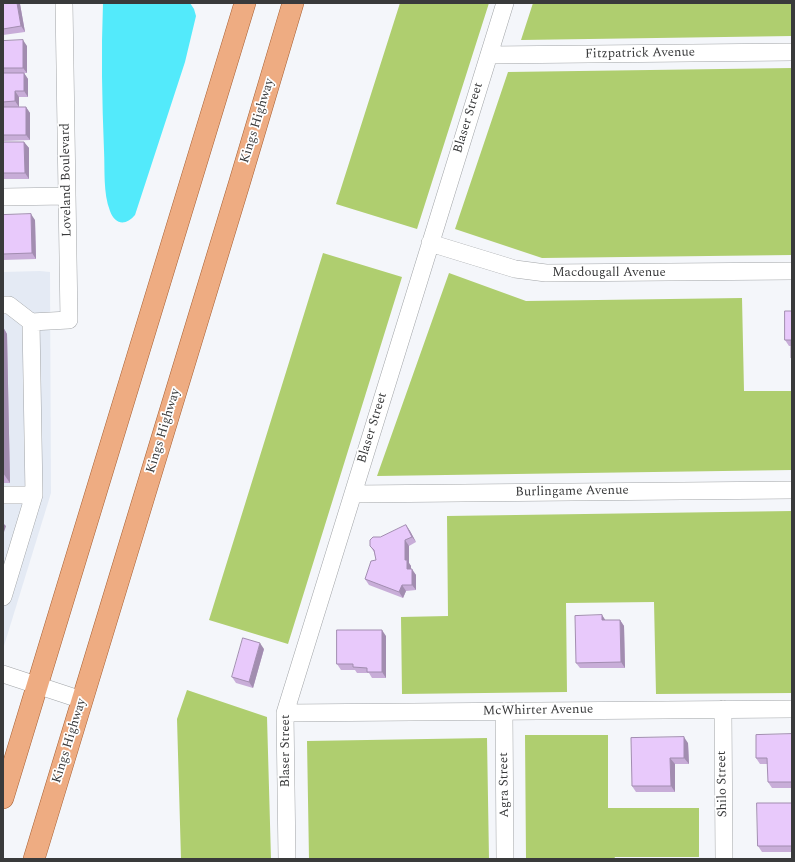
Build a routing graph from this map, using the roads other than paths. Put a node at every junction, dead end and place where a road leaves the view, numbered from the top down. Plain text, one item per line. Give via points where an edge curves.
1 (64, 3) edge
2 (245, 3) edge
3 (293, 3) edge
4 (505, 3) edge
5 (792, 52) edge
6 (489, 55) junction
7 (3, 196) edge
8 (67, 196) junction
9 (430, 243) junction
10 (792, 271) edge
11 (3, 305) edge
12 (31, 322) junction
13 (792, 490) edge
14 (352, 494) junction
15 (3, 495) edge
16 (34, 495) junction
17 (3, 597) edge
18 (3, 674) edge
19 (37, 685) junction
20 (82, 700) junction
21 (792, 709) edge
22 (723, 710) junction
23 (504, 711) junction
24 (285, 713) junction
25 (5, 787) edge
26 (34, 859) edge
27 (287, 859) edge
28 (505, 859) edge
29 (724, 859) edge

1 - 8 street, Loveland Boulevard
2 - 19 main road
3 - 20 main road, Kings Highway
4 - 6 street, Blaser Street
5 - 6 street, Fitzpatrick Avenue
6 - 9 street, Blaser Street
7 - 8 street
8 - 12 street, Loveland Boulevard via 69,320
9 - 10 street, Macdougall Avenue via 515,269 546,273
9 - 14 street, Blaser Street
11 - 12 street via 9,305
12 - 16 street
13 - 14 street, Burlingame Avenue
14 - 24 street, Blaser Street
15 - 16 street
16 - 17 street
18 - 19 street
19 - 20 street
19 - 25 main road
20 - 26 main road, Kings Highway
21 - 22 street, McWhirter Avenue
22 - 23 street, McWhirter Avenue
22 - 29 street, Shilo Street
23 - 24 street, McWhirter Avenue
23 - 28 street, Agra Street
24 - 27 street, Blaser Street

